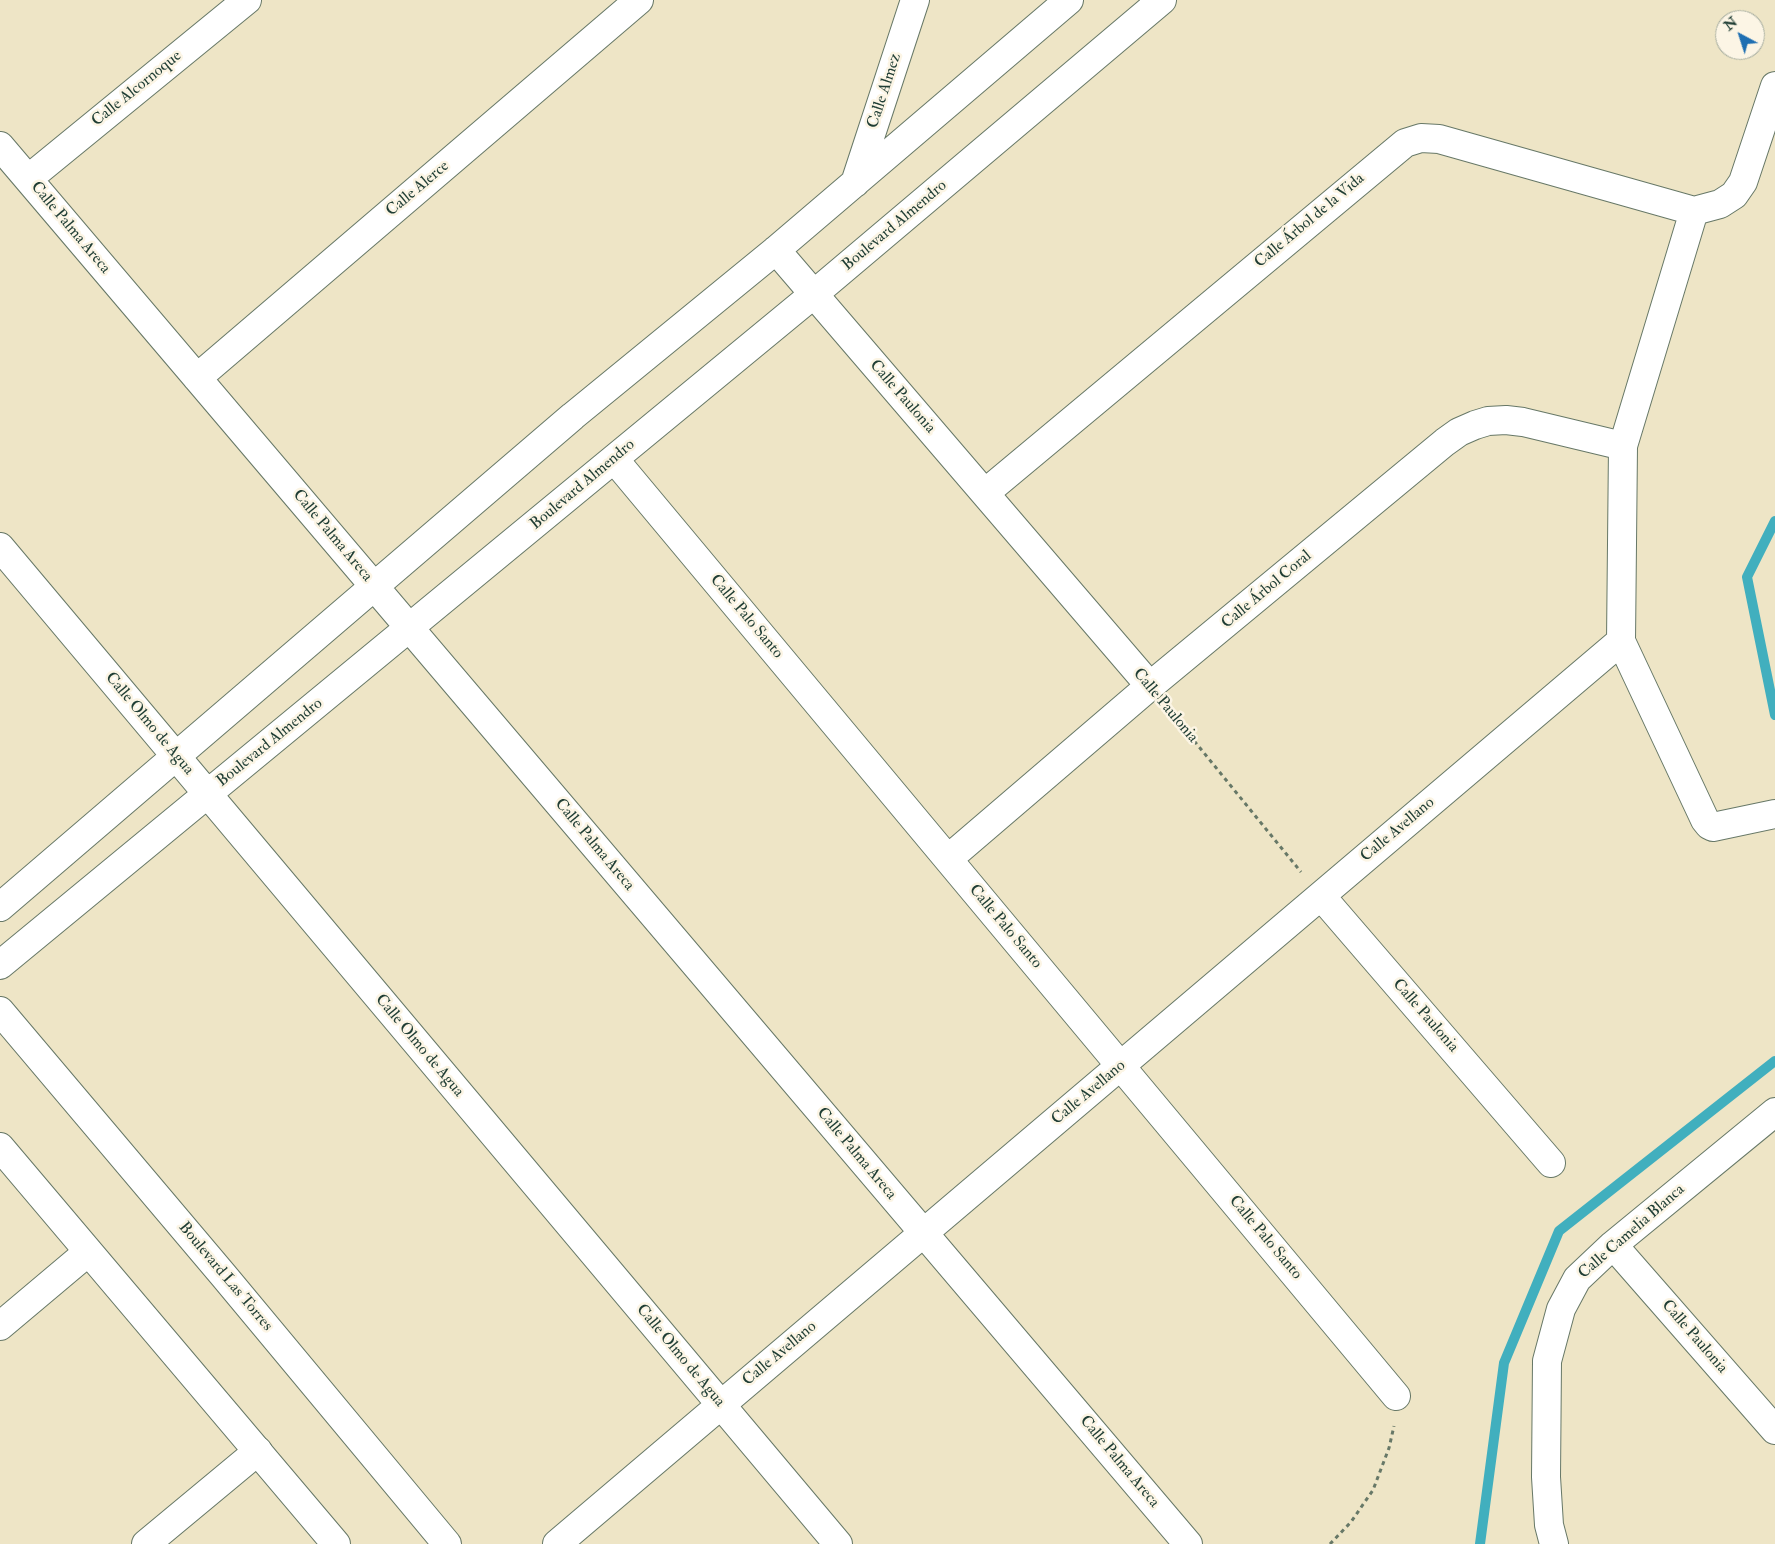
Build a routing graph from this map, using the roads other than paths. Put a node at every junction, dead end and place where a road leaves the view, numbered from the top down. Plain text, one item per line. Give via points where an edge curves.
1 (247, 0) edge
2 (639, 0) edge
3 (915, 0) edge
4 (1068, 0) edge
5 (1162, 0) edge
6 (1775, 86) edge
7 (0, 146) edge
8 (28, 179) junction
9 (855, 183) junction
10 (1694, 211) junction
11 (776, 250) junction
12 (814, 294) junction
13 (197, 378) junction
14 (1623, 446) junction
15 (614, 459) junction
16 (984, 493) junction
17 (0, 547) edge
18 (374, 586) junction
19 (410, 628) junction
20 (1621, 641) junction
21 (1150, 686) junction
22 (176, 756) junction
23 (208, 794) junction
24 (1775, 814) edge
25 (948, 859) junction
26 (1321, 896) junction
27 (0, 907) edge
28 (0, 965) edge
29 (0, 1011) edge
30 (1121, 1066) junction
31 (1775, 1112) edge
32 (0, 1147) edge
33 (1551, 1163) dead end
34 (923, 1233) junction
35 (1613, 1245) junction
36 (88, 1252) junction
37 (0, 1326) edge
38 (1396, 1396) road end
39 (721, 1405) junction
40 (1775, 1430) edge
41 (258, 1451) junction
42 (146, 1544) edge
43 (336, 1544) edge
44 (447, 1544) edge
45 (557, 1544) edge
46 (838, 1544) edge
47 (1188, 1544) edge
48 (1554, 1544) edge

1 - 8 street, Calle Alcornoque
2 - 13 street, Calle Alerce
3 - 9 street, Calle Almez
4 - 9 street
5 - 12 street, Boulevard Almendro
6 - 10 street via 1743,182 1734,195 1720,204
7 - 8 street, Calle Palma Areca
8 - 13 street, Calle Palma Areca
9 - 11 street
10 - 14 street
10 - 16 street, Calle Árbol de la Vida via 1439,139 1421,138 1404,144
11 - 12 street, Calle Paulonia
11 - 18 street via 573,416
12 - 15 street, Boulevard Almendro
12 - 16 street, Calle Paulonia
13 - 18 street, Calle Palma Areca
14 - 20 street
14 - 21 street, Calle Árbol Coral via 1506,420 1488,421 1459,432
15 - 19 street, Boulevard Almendro
15 - 25 street, Calle Palo Santo
16 - 21 street, Calle Paulonia
17 - 22 street, Calle Olmo de Agua
18 - 19 street, Calle Palma Areca
18 - 22 street
19 - 23 street, Boulevard Almendro
19 - 34 street, Calle Palma Areca
20 - 24 street via 1706,820 1713,827
20 - 26 street, Calle Avellano
21 - 25 street, Calle Árbol Coral
22 - 23 street, Calle Olmo de Agua
22 - 27 street
23 - 28 street, Boulevard Almendro
23 - 39 street, Calle Olmo de Agua
25 - 30 street, Calle Palo Santo
26 - 30 street, Calle Avellano
26 - 33 street, Calle Paulonia
29 - 44 street, Boulevard Las Torres
30 - 34 street, Calle Avellano
30 - 38 street, Calle Palo Santo
31 - 35 street, Calle Camelia Blanca
32 - 36 street
34 - 39 street, Calle Avellano
34 - 47 street, Calle Palma Areca
35 - 40 street, Calle Paulonia
35 - 48 street, Calle Camelia Blanca via 1577,1279 1561,1309 1546,1360 1546,1477 1549,1525
36 - 37 street
36 - 41 street
39 - 45 street, Calle Avellano
39 - 46 street, Calle Olmo de Agua
41 - 42 street
41 - 43 street

